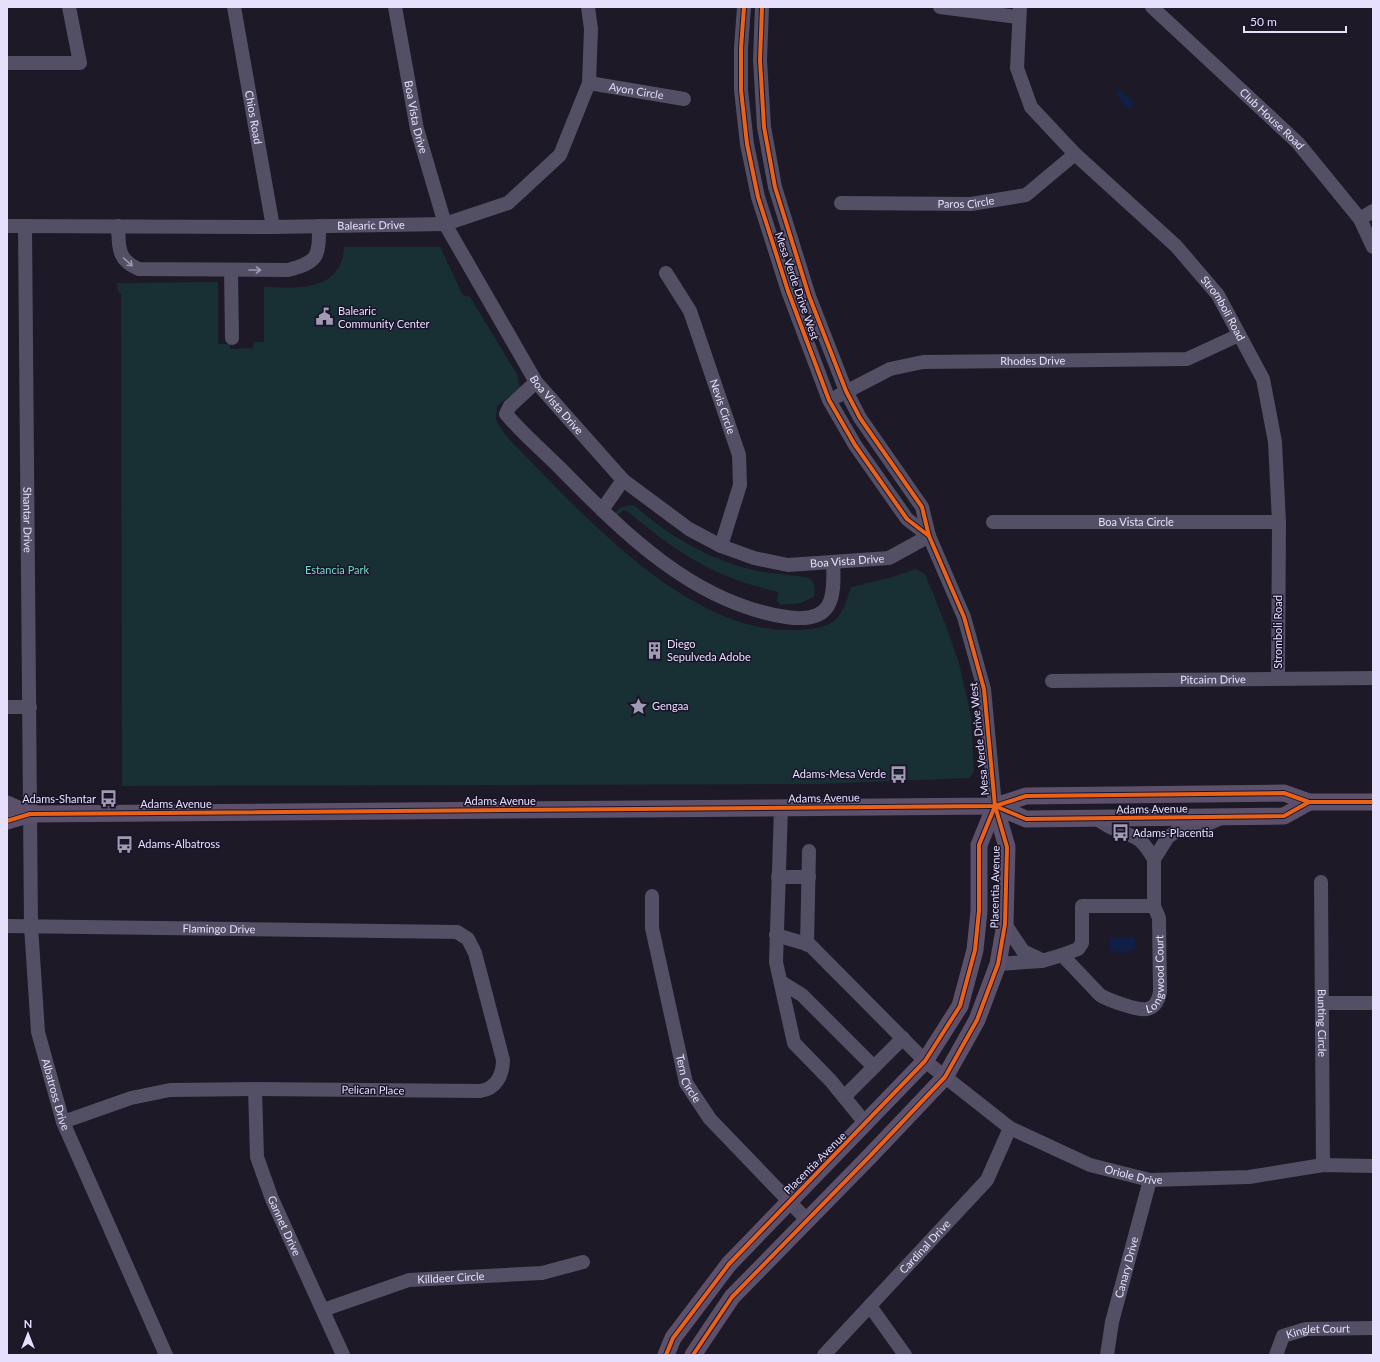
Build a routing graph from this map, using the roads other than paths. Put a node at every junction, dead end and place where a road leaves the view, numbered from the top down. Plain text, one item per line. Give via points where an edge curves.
1 (69, 7) edge
2 (234, 7) edge
3 (395, 7) edge
4 (588, 7) edge
5 (744, 7) edge
6 (762, 7) edge
7 (940, 7) edge
8 (1152, 7) edge
9 (1019, 12) edge
10 (7, 62) edge
11 (589, 83) junction
12 (684, 100) dead end
13 (1075, 154) junction
14 (841, 203) dead end
15 (1373, 211) edge
16 (1360, 219) junction
17 (445, 224) junction
18 (7, 226) edge
19 (25, 226) junction
20 (118, 226) junction
21 (319, 226) junction
22 (273, 227) junction
23 (1373, 247) edge
24 (231, 270) junction
25 (666, 273) dead end
26 (1239, 335) junction
27 (232, 338) dead end
28 (536, 382) junction
29 (846, 392) junction
30 (829, 400) junction
31 (623, 480) junction
32 (602, 510) junction
33 (993, 522) dead end
34 (1279, 522) junction
35 (929, 536) junction
36 (721, 546) junction
37 (833, 562) junction
38 (1278, 678) junction
39 (1373, 678) edge
40 (1052, 681) dead end
41 (7, 707) edge
42 (30, 707) junction
43 (1309, 802) junction
44 (1373, 802) edge
45 (7, 804) edge
46 (995, 806) junction
47 (781, 808) junction
48 (30, 814) junction
49 (1224, 817) junction
50 (1097, 819) junction
51 (7, 821) edge
52 (809, 851) dead end
53 (1154, 859) junction
54 (778, 876) junction
55 (809, 877) junction
56 (1321, 882) dead end
57 (652, 896) dead end
58 (1154, 906) junction
59 (1006, 924) junction
60 (7, 926) edge
61 (31, 926) junction
62 (432, 931) joint
63 (776, 935) junction
64 (807, 945) junction
65 (1062, 955) junction
66 (1042, 961) junction
67 (998, 964) junction
68 (781, 982) junction
69 (1323, 1003) junction
70 (1373, 1003) edge
71 (903, 1038) junction
72 (925, 1061) junction
73 (874, 1067) junction
74 (945, 1077) junction
75 (255, 1089) junction
76 (844, 1097) junction
77 (63, 1122) junction
78 (866, 1124) junction
79 (1010, 1128) junction
80 (1322, 1165) junction
81 (1373, 1166) edge
82 (1150, 1180) junction
83 (789, 1201) junction
84 (807, 1220) junction
85 (583, 1262) dead end
86 (870, 1306) junction
87 (323, 1310) junction
88 (1373, 1328) edge
89 (166, 1355) edge
90 (343, 1355) edge
91 (666, 1355) edge
92 (693, 1355) edge
93 (824, 1355) edge
94 (905, 1355) edge
95 (1107, 1355) edge
96 (1276, 1355) edge

1 - 10 street via 80,62
2 - 22 street, Chios Road
3 - 17 street, Boa Vista Drive via 417,128
4 - 11 street, Balearic Drive via 591,29
5 - 30 street, Mesa Verde Drive West via 741,90 747,144 758,197 788,291
6 - 29 street, Mesa Verde Drive West via 760,60 764,127 775,187 809,296
7 - 9 street
8 - 16 street, Club House Road via 1298,143
9 - 13 street, Stromboli Road via 1017,68 1031,107
11 - 12 street, Ayon Circle
11 - 17 street, Balearic Drive via 560,155 508,203
13 - 14 street, Paros Circle via 1026,194 971,204
13 - 26 street, Stromboli Road via 1176,246 1218,295
15 - 16 street
16 - 23 street, Club House Road
17 - 21 street, Balearic Drive
17 - 28 street, Boa Vista Drive
18 - 19 street, Balearic Drive
19 - 20 street, Balearic Drive
19 - 42 street, Shantar Drive
20 - 22 street, Balearic Drive
20 -> 24 street via 119,249 130,266 139,269
21 - 22 street, Balearic Drive
24 -> 21 street via 288,270 305,266 315,258 319,245
24 - 27 street
25 - 36 street, Nevis Circle via 690,311 740,454 740,485
26 - 29 street, Rhodes Drive via 1186,360 923,362 890,369
26 - 34 street, Stromboli Road via 1263,379 1275,442
28 - 31 street, Boa Vista Drive
28 - 32 street via 510,406 506,414
29 - 30 street, Rhodes Drive
29 - 35 street, Mesa Verde Drive West via 860,418 922,507
30 - 35 street, Mesa Verde Drive West via 855,445 907,519
31 - 32 street
31 - 36 street, Boa Vista Drive via 689,529
32 - 37 street via 622,530 696,585 726,599 778,615 802,617 825,610 834,595
33 - 34 street, Boa Vista Circle
34 - 38 street, Stromboli Road
35 - 37 street, Boa Vista Drive via 889,558
35 - 46 street, Mesa Verde Drive West via 964,617 984,689
36 - 37 street, Boa Vista Drive via 754,558 788,565
38 - 39 street, Pitcairn Drive
38 - 40 street, Pitcairn Drive
41 - 42 street
42 - 48 street, Shantar Drive
43 - 44 main road, Adams Avenue
43 - 46 main road, Adams Avenue via 1284,792 1026,796
43 - 49 main road, Adams Avenue via 1284,816
45 - 48 main road, Adams Avenue
46 - 47 main road, Adams Avenue
46 - 50 main road, Adams Avenue via 1026,819
46 - 59 main road, Placentia Avenue via 1007,847
46 - 72 main road, Placentia Avenue via 979,845 980,911 975,950 960,1006
47 - 48 main road, Adams Avenue
47 - 54 street
48 - 51 main road, Adams Avenue
48 - 61 street, Albatross Drive
49 - 50 main road, Adams Avenue
49 - 53 street via 1196,829 1177,831 1168,837
50 - 53 street via 1116,830 1134,835
52 - 55 street
53 - 58 street, Longwood Court
54 - 55 street
54 - 63 street
55 - 64 street
56 - 69 street, Bunting Circle
57 - 83 street, Tern Circle via 652,928 686,1083 710,1119
58 - 65 street via 1082,906 1082,943 1078,949
58 - 65 street, Longwood Court via 1159,918 1160,992 1156,1004 1151,1007 1141,1009 1106,999
59 - 66 street via 1023,951
59 - 67 main road, Placentia Avenue
60 - 61 street, Flamingo Drive
61 - 62 street, Flamingo Drive
61 - 77 street, Albatross Drive via 38,1032
62 - 75 street, Pelican Place via 453,931 460,934 471,943 475,953 503,1060 501,1074 491,1087 485,1091 474,1092
63 - 64 street
63 - 68 street via 776,962
64 - 71 street, Oriole Drive
65 - 66 street
66 - 67 street
67 - 74 main road, Placentia Avenue via 977,1020
68 - 73 street via 802,995
68 - 76 street via 794,1043
69 - 70 street
69 - 80 street, Bunting Circle
71 - 72 street, Oriole Drive
71 - 73 street
72 - 74 street, Oriole Drive
72 - 78 main road, Placentia Avenue
73 - 76 street
74 - 79 street, Oriole Drive
74 - 84 main road, Placentia Avenue
75 - 77 street, Pelican Place via 162,1091 120,1102
75 - 87 street, Gannet Drive via 257,1157 272,1199
76 - 78 street
77 - 89 street, Albatross Drive
78 - 83 main road, Placentia Avenue
79 - 82 street, Oriole Drive via 1090,1165
79 - 86 street, Cardinal Drive via 987,1180
80 - 81 street, Oriole Drive
80 - 82 street, Oriole Drive via 1249,1177
82 - 95 street, Canary Drive via 1112,1322
83 - 84 street, Tern Circle
83 - 91 main road, Placentia Avenue via 730,1264 673,1338
84 - 92 main road, Placentia Avenue via 732,1297
85 - 87 street, Killdeer Circle via 542,1273 409,1280
86 - 93 street, Cardinal Drive
86 - 94 street
87 - 90 street, Gannet Drive
88 - 96 street, Kinglet Court via 1306,1329 1283,1336

